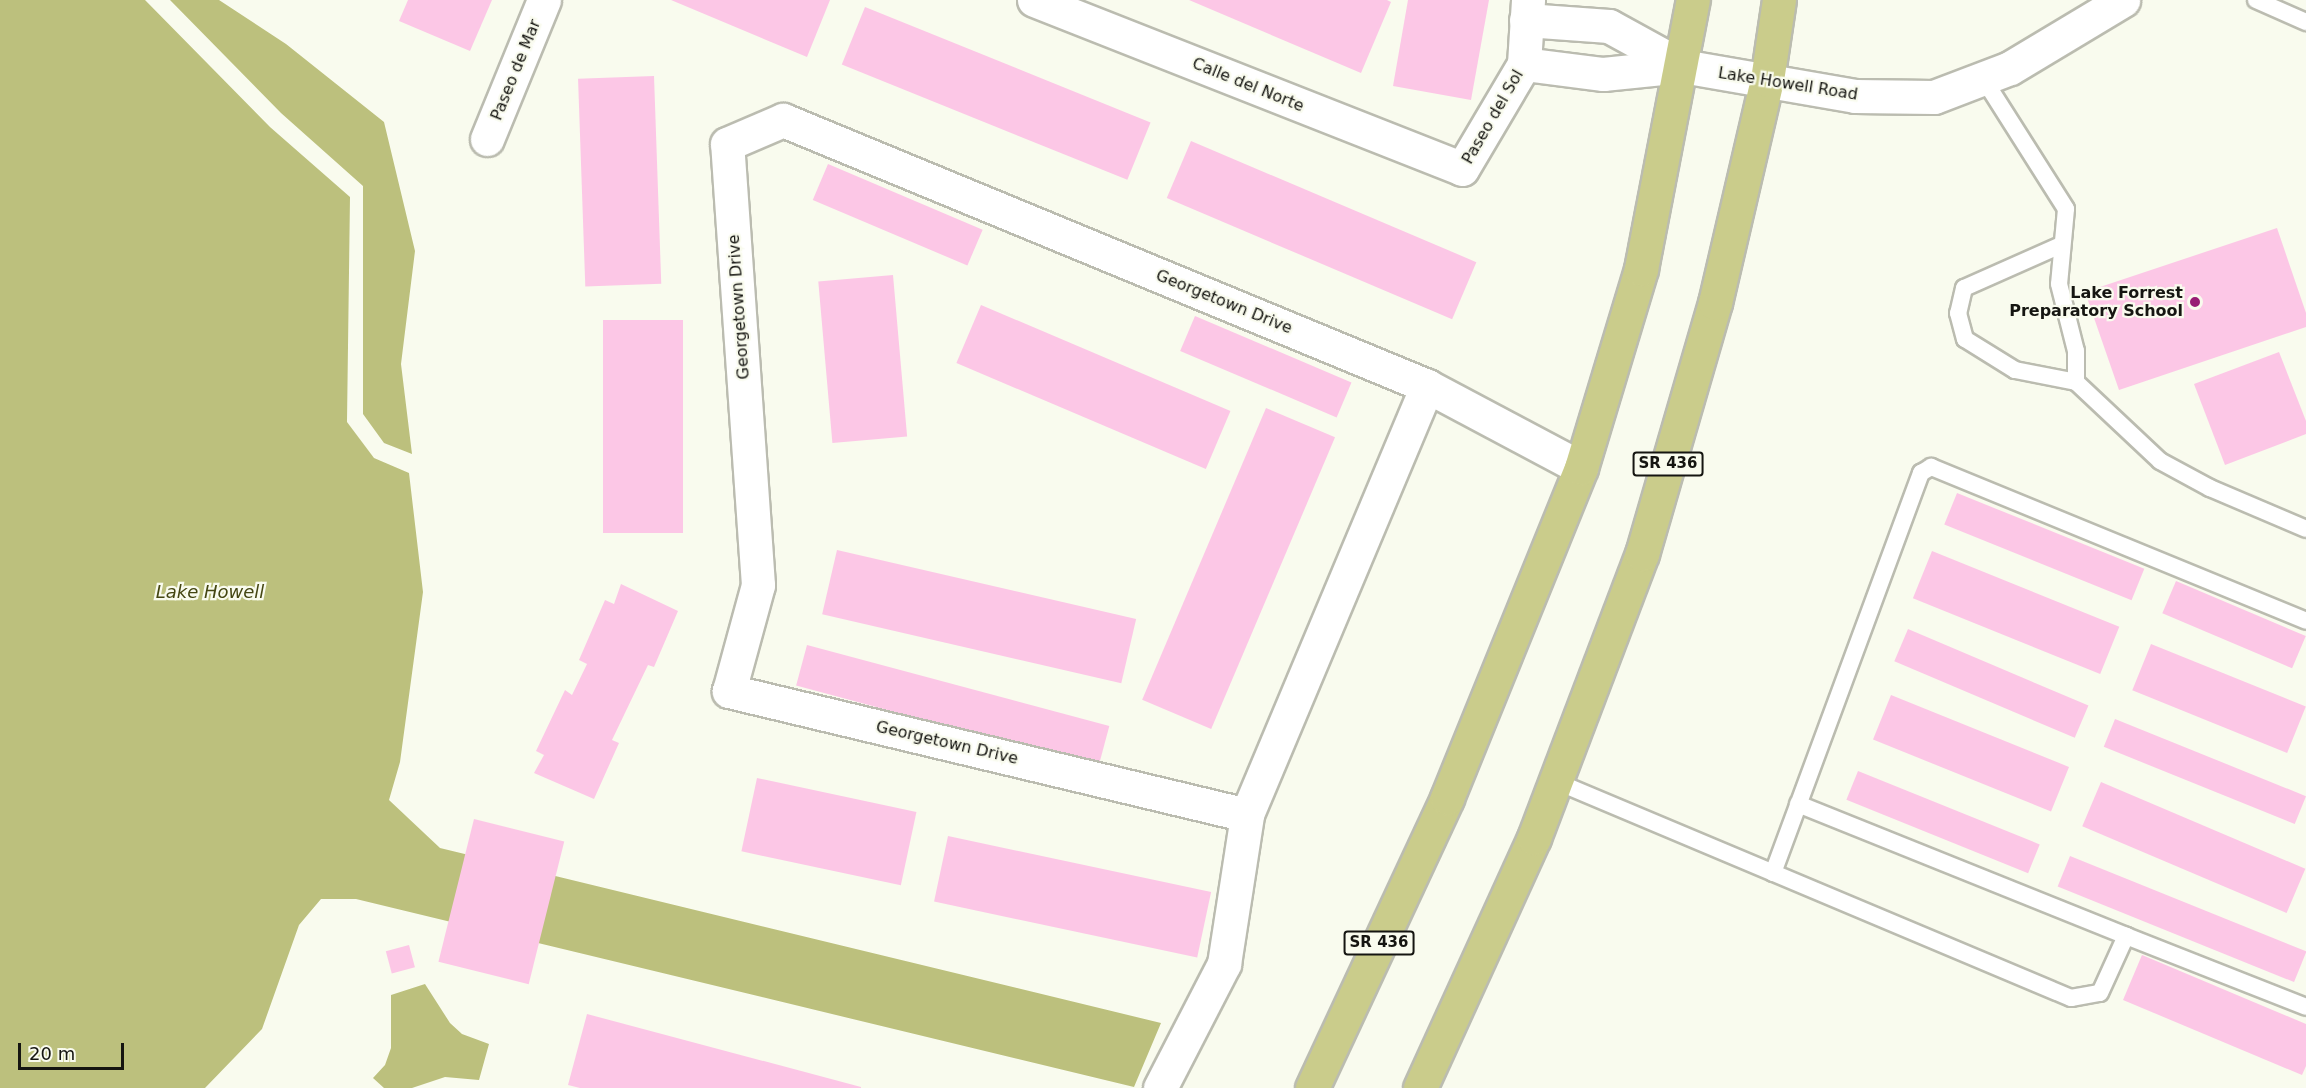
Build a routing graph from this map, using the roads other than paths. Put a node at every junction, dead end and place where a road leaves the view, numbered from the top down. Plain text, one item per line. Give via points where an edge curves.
1 (544, 0) edge
2 (1034, 0) edge
3 (1693, 0) edge
4 (1779, 0) edge
5 (2123, 0) edge
6 (2256, 0) edge
7 (1527, 10) edge
8 (2306, 22) edge
9 (1524, 64) junction
10 (1682, 66) junction
11 (1983, 78) junction
12 (1767, 80) junction
13 (488, 139) dead end
14 (1462, 169) joint
15 (2061, 245) junction
16 (2076, 382) junction
17 (1427, 386) junction
18 (1581, 468) junction
19 (2306, 529) edge
20 (2306, 621) edge
21 (1555, 781) junction
22 (1798, 804) junction
23 (1247, 815) junction
24 (1773, 873) junction
25 (2126, 936) junction
26 (2306, 1007) edge
27 (1160, 1088) edge
28 (1312, 1088) edge
29 (1420, 1088) edge

1 - 13 street, Paseo de Mar
2 - 14 street, Calle del Norte
3 - 10 main road, SR 436
4 - 12 main road, SR 436
5 - 11 street, Lake Howell Road via 2010,68
6 - 8 lane
7 - 9 street, Paseo del Sol
7 - 10 street, Paseo del Sol via 1609,26
9 - 10 street, Paseo del Sol via 1602,74
9 - 14 street, Paseo del Sol
10 - 12 street, Lake Howell Road
10 - 18 main road, SR 436 via 1641,269
11 - 12 street, Lake Howell Road via 1934,96 1855,96
11 - 15 lane via 2066,209
12 - 21 main road, SR 436 via 1715,303 1642,554
15 - 16 lane via 2059,284 2076,351
15 - 16 lane via 1964,288 1958,313 1965,339 2015,370
16 - 19 lane via 2160,461 2210,488
17 - 18 street, Georgetown Drive
17 - 23 street
17 - 23 street, Georgetown Drive via 783,120 727,144 758,585 729,691
18 - 28 main road, SR 436 via 1447,798
20 - 22 lane via 1931,467 1921,473
21 - 24 lane
21 - 29 main road, SR 436 via 1534,838
22 - 24 lane
22 - 25 lane
23 - 27 street via 1224,964
24 - 25 lane via 2071,998 2100,993
25 - 26 lane

